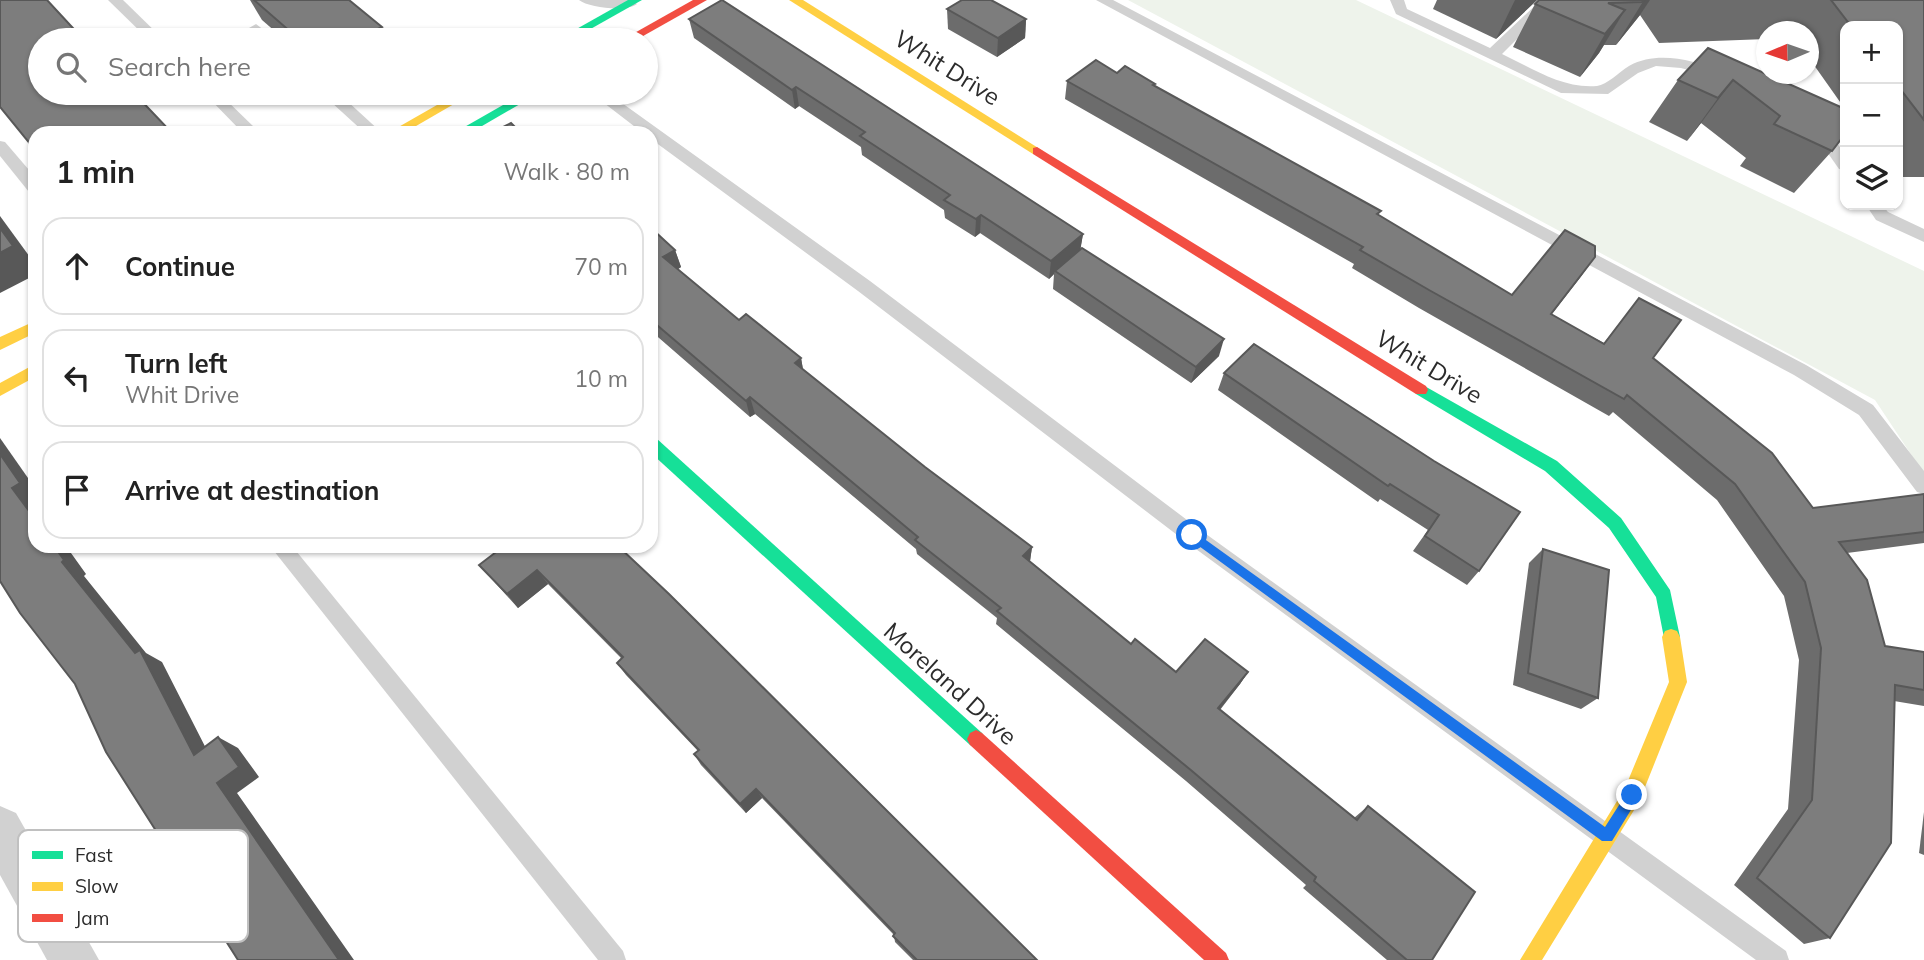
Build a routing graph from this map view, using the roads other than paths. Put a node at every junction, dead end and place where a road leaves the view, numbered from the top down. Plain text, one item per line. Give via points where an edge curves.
1 (115, 0) edge
2 (586, 0) edge
3 (701, 0) edge
4 (795, 0) edge
5 (1103, 0) edge
6 (1397, 0) edge
7 (1549, 0) edge
8 (633, 2) edge
9 (144, 28) edge
10 (585, 28) edge
11 (650, 28) edge
12 (1492, 55) junction
13 (1732, 77) edge
14 (223, 105) edge
15 (347, 105) edge
16 (444, 105) edge
17 (511, 105) edge
18 (614, 105) edge
19 (1807, 121) edge
20 (245, 126) edge
21 (367, 126) edge
22 (406, 126) edge
23 (473, 126) edge
24 (643, 126) edge
25 (658, 137) edge
26 (0, 146) edge
27 (1840, 158) edge
28 (28, 180) edge
29 (1878, 210) edge
30 (1924, 236) edge
31 (28, 330) edge
32 (0, 344) edge
33 (28, 374) edge
34 (0, 390) edge
35 (658, 449) edge
36 (1924, 486) edge
37 (286, 553) edge
38 (0, 830) edge
39 (1607, 836) junction
40 (18, 862) edge
41 (64, 942) edge
42 (74, 960) edge
43 (614, 960) edge
44 (1219, 960) edge
45 (1530, 960) edge
46 (1777, 960) edge

1 - 9 lane
2 - 8 lane
3 - 11 street
4 - 39 street, Whit Drive via 1440,402 1551,466 1615,523 1664,595 1678,682 1632,795
5 - 36 lane via 1800,370 1866,410
6 - 12 lane via 1401,11
7 - 12 lane
8 - 10 street
12 - 13 lane via 1561,88 1603,91 1636,65 1669,60
14 - 20 lane
15 - 21 lane
16 - 22 street
17 - 23 street
18 - 24 lane
19 - 27 lane via 1817,127
25 - 39 lane via 1192,535
26 - 28 lane
29 - 30 lane
31 - 32 street
33 - 34 street
35 - 44 street, Moreland Drive
37 - 43 lane
38 - 40 street
39 - 45 street, Whit Drive
39 - 46 lane
41 - 42 street

